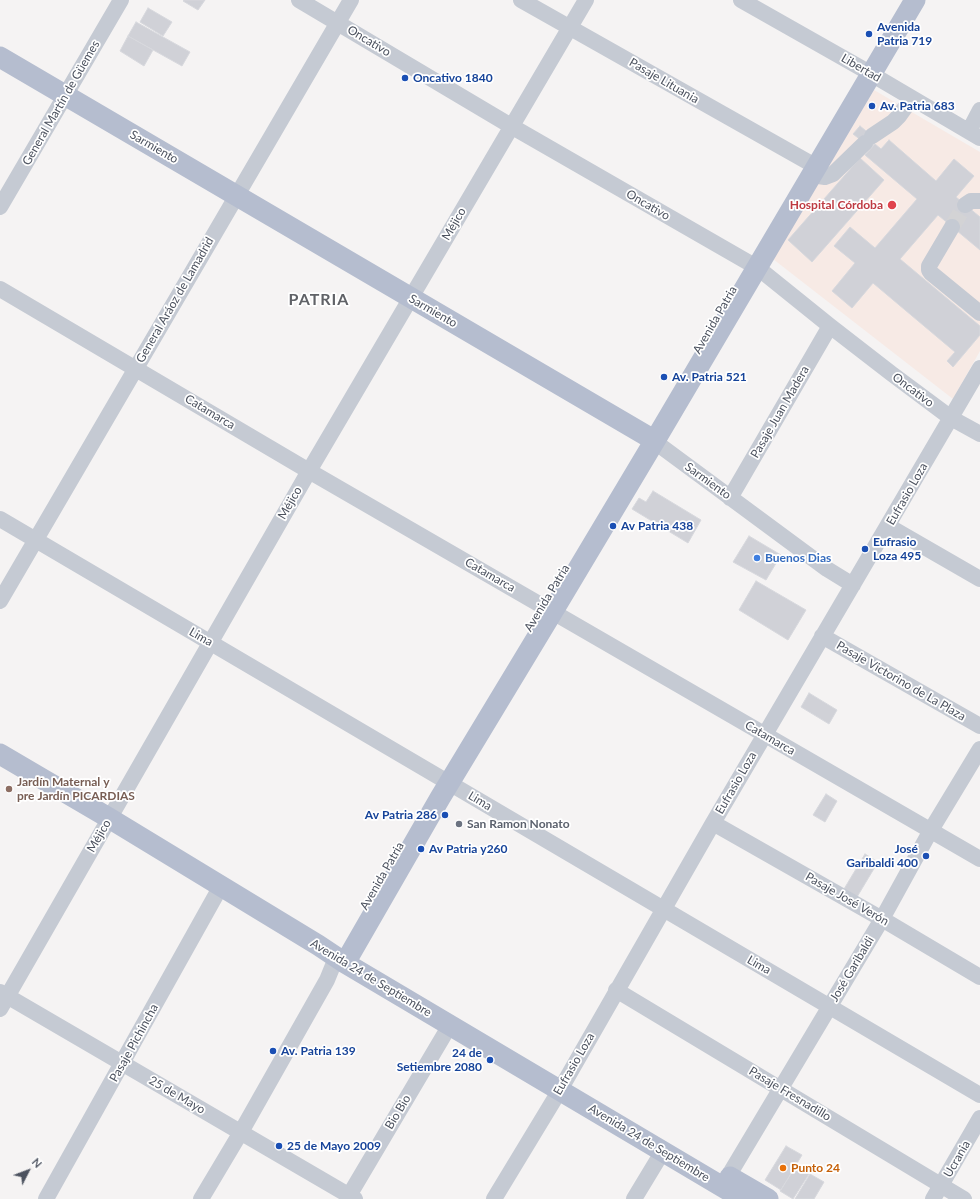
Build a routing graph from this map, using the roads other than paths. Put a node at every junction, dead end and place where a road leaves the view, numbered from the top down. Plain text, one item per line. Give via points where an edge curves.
1 (122, 0) edge
2 (299, 0) edge
3 (351, 0) edge
4 (521, 0) edge
5 (586, 0) edge
6 (741, 0) edge
7 (901, 0) edge
8 (914, 0) edge
9 (338, 23) junction
10 (570, 27) junction
11 (0, 57) edge
12 (866, 71) junction
13 (66, 95) junction
14 (912, 98) junction
15 (980, 110) edge
16 (511, 126) junction
17 (974, 135) edge
18 (810, 169) junction
19 (237, 196) junction
20 (0, 207) edge
21 (952, 227) tunnel mouth
22 (753, 265) junction
23 (0, 289) edge
24 (411, 298) junction
25 (980, 313) edge
26 (830, 326) junction
27 (136, 368) junction
28 (980, 368) edge
29 (951, 418) junction
30 (980, 434) edge
31 (650, 439) junction
32 (309, 471) junction
33 (730, 498) junction
34 (0, 519) edge
35 (888, 526) junction
36 (36, 540) junction
37 (980, 579) edge
38 (853, 585) junction
39 (0, 601) edge
40 (548, 608) junction
41 (822, 636) junction
42 (210, 642) junction
43 (980, 726) edge
44 (764, 735) junction
45 (980, 749) edge
46 (0, 754) edge
47 (444, 779) junction
48 (109, 818) junction
49 (712, 823) junction
50 (931, 830) junction
51 (980, 859) edge
52 (221, 886) junction
53 (663, 910) junction
54 (882, 919) junction
55 (347, 957) junction
56 (980, 977) edge
57 (616, 990) junction
58 (3, 999) edge
59 (830, 1007) junction
60 (450, 1025) junction
61 (122, 1063) junction
62 (563, 1085) junction
63 (781, 1089) junction
64 (980, 1096) edge
65 (980, 1118) edge
66 (241, 1132) junction
67 (662, 1151) junction
68 (725, 1181) junction
69 (937, 1192) edge
70 (350, 1198) edge
71 (46, 1199) edge
72 (201, 1199) edge
73 (494, 1199) edge
74 (634, 1199) edge
75 (743, 1199) edge
76 (768, 1199) edge
77 (964, 1199) edge

1 - 13 street, General Martín de Güemes
2 - 9 street, Oncativo
3 - 9 street, General Aráoz de Lamadrid
4 - 10 street, Pasaje Lituania
5 - 10 street, Méjico
6 - 12 street, Libertad
7 - 12 main road, Avenida Patria
8 - 12 main road, Avenida Patria
9 - 16 street, Oncativo
9 - 19 street, General Aráoz de Lamadrid
10 - 16 street, Méjico
10 - 18 street, Pasaje Lituania
11 - 13 main road, Sarmiento
12 - 14 street, Libertad
12 - 18 main road, Avenida Patria
13 - 19 main road, Sarmiento
13 - 20 street, General Martín de Güemes
14 - 17 street, Libertad
14 - 18 street via 900,116 869,140 833,174 825,177
15 - 17 street
16 - 22 street, Oncativo
16 - 24 street, Méjico
18 - 22 main road, Avenida Patria
19 - 24 main road, Sarmiento
19 - 27 street, General Aráoz de Lamadrid
21 - 25 street via 929,270
22 - 26 street, Oncativo
22 - 31 main road, Avenida Patria
23 - 27 street, Catamarca
24 - 31 main road, Sarmiento
24 - 32 street, Méjico
26 - 29 street, Oncativo
26 - 33 street, Pasaje Juan Madera
27 - 32 street, Catamarca
27 - 36 street, General Aráoz de Lamadrid
28 - 29 street, Eufrasio Loza
29 - 30 street, Oncativo
29 - 35 street, Eufrasio Loza
31 - 33 street, Sarmiento
31 - 40 main road, Avenida Patria
32 - 40 street, Catamarca
32 - 42 street, Méjico
33 - 38 street, Sarmiento
34 - 36 street, Lima
35 - 37 street
35 - 38 street, Eufrasio Loza
36 - 39 street, General Aráoz de Lamadrid
36 - 42 street, Lima
38 - 41 street, Eufrasio Loza
40 - 44 street, Catamarca
40 - 47 main road, Avenida Patria
41 - 43 street, Pasaje Victorino de La Plaza
41 - 44 street, Eufrasio Loza
42 - 47 street, Lima
42 - 48 street, Méjico
44 - 49 street, Eufrasio Loza
44 - 50 street, Catamarca
45 - 50 street, José Garibaldi
46 - 48 main road, Avenida 24 de Septiembre
47 - 53 street, Lima
47 - 55 main road, Avenida Patria
48 - 52 main road, Avenida 24 de Septiembre
48 - 58 street, Méjico
49 - 53 street, Eufrasio Loza
49 - 54 street, Pasaje José Verón
50 - 51 street, Catamarca
50 - 54 street, José Garibaldi
52 - 55 main road, Avenida 24 de Septiembre via 318,945
52 - 61 street, Pasaje Pichincha
53 - 57 street, Eufrasio Loza
53 - 59 street, Lima
54 - 56 street, Pasaje José Verón
54 - 59 street, José Garibaldi
55 - 60 main road, Avenida 24 de Septiembre
55 - 62 main road, Avenida 24 de Septiembre
55 - 66 street, Avenida Patria via 327,980
57 - 62 street, Eufrasio Loza
57 - 63 street, Pasaje Fresnadillo
58 - 61 street, 25 de Mayo
59 - 63 street, José Garibaldi
59 - 64 street, Lima
60 - 62 main road, Avenida 24 de Septiembre
60 - 70 street, Bio Bio
61 - 66 street, 25 de Mayo
61 - 71 street, Pasaje Pichincha
62 - 67 main road, Avenida 24 de Septiembre
62 - 68 main road, Avenida 24 de Septiembre
62 - 73 street, Eufrasio Loza
63 - 68 street, José Garibaldi
63 - 69 street, Pasaje Fresnadillo
65 - 69 street, Ucrania
66 - 70 street, 25 de Mayo
66 - 72 street, Avenida Patria
67 - 68 main road, Avenida 24 de Septiembre
67 - 74 street
68 - 75 main road, Avenida 24 de Septiembre
68 - 76 main road, Avenida 24 de Septiembre
69 - 77 street, Pasaje Fresnadillo

